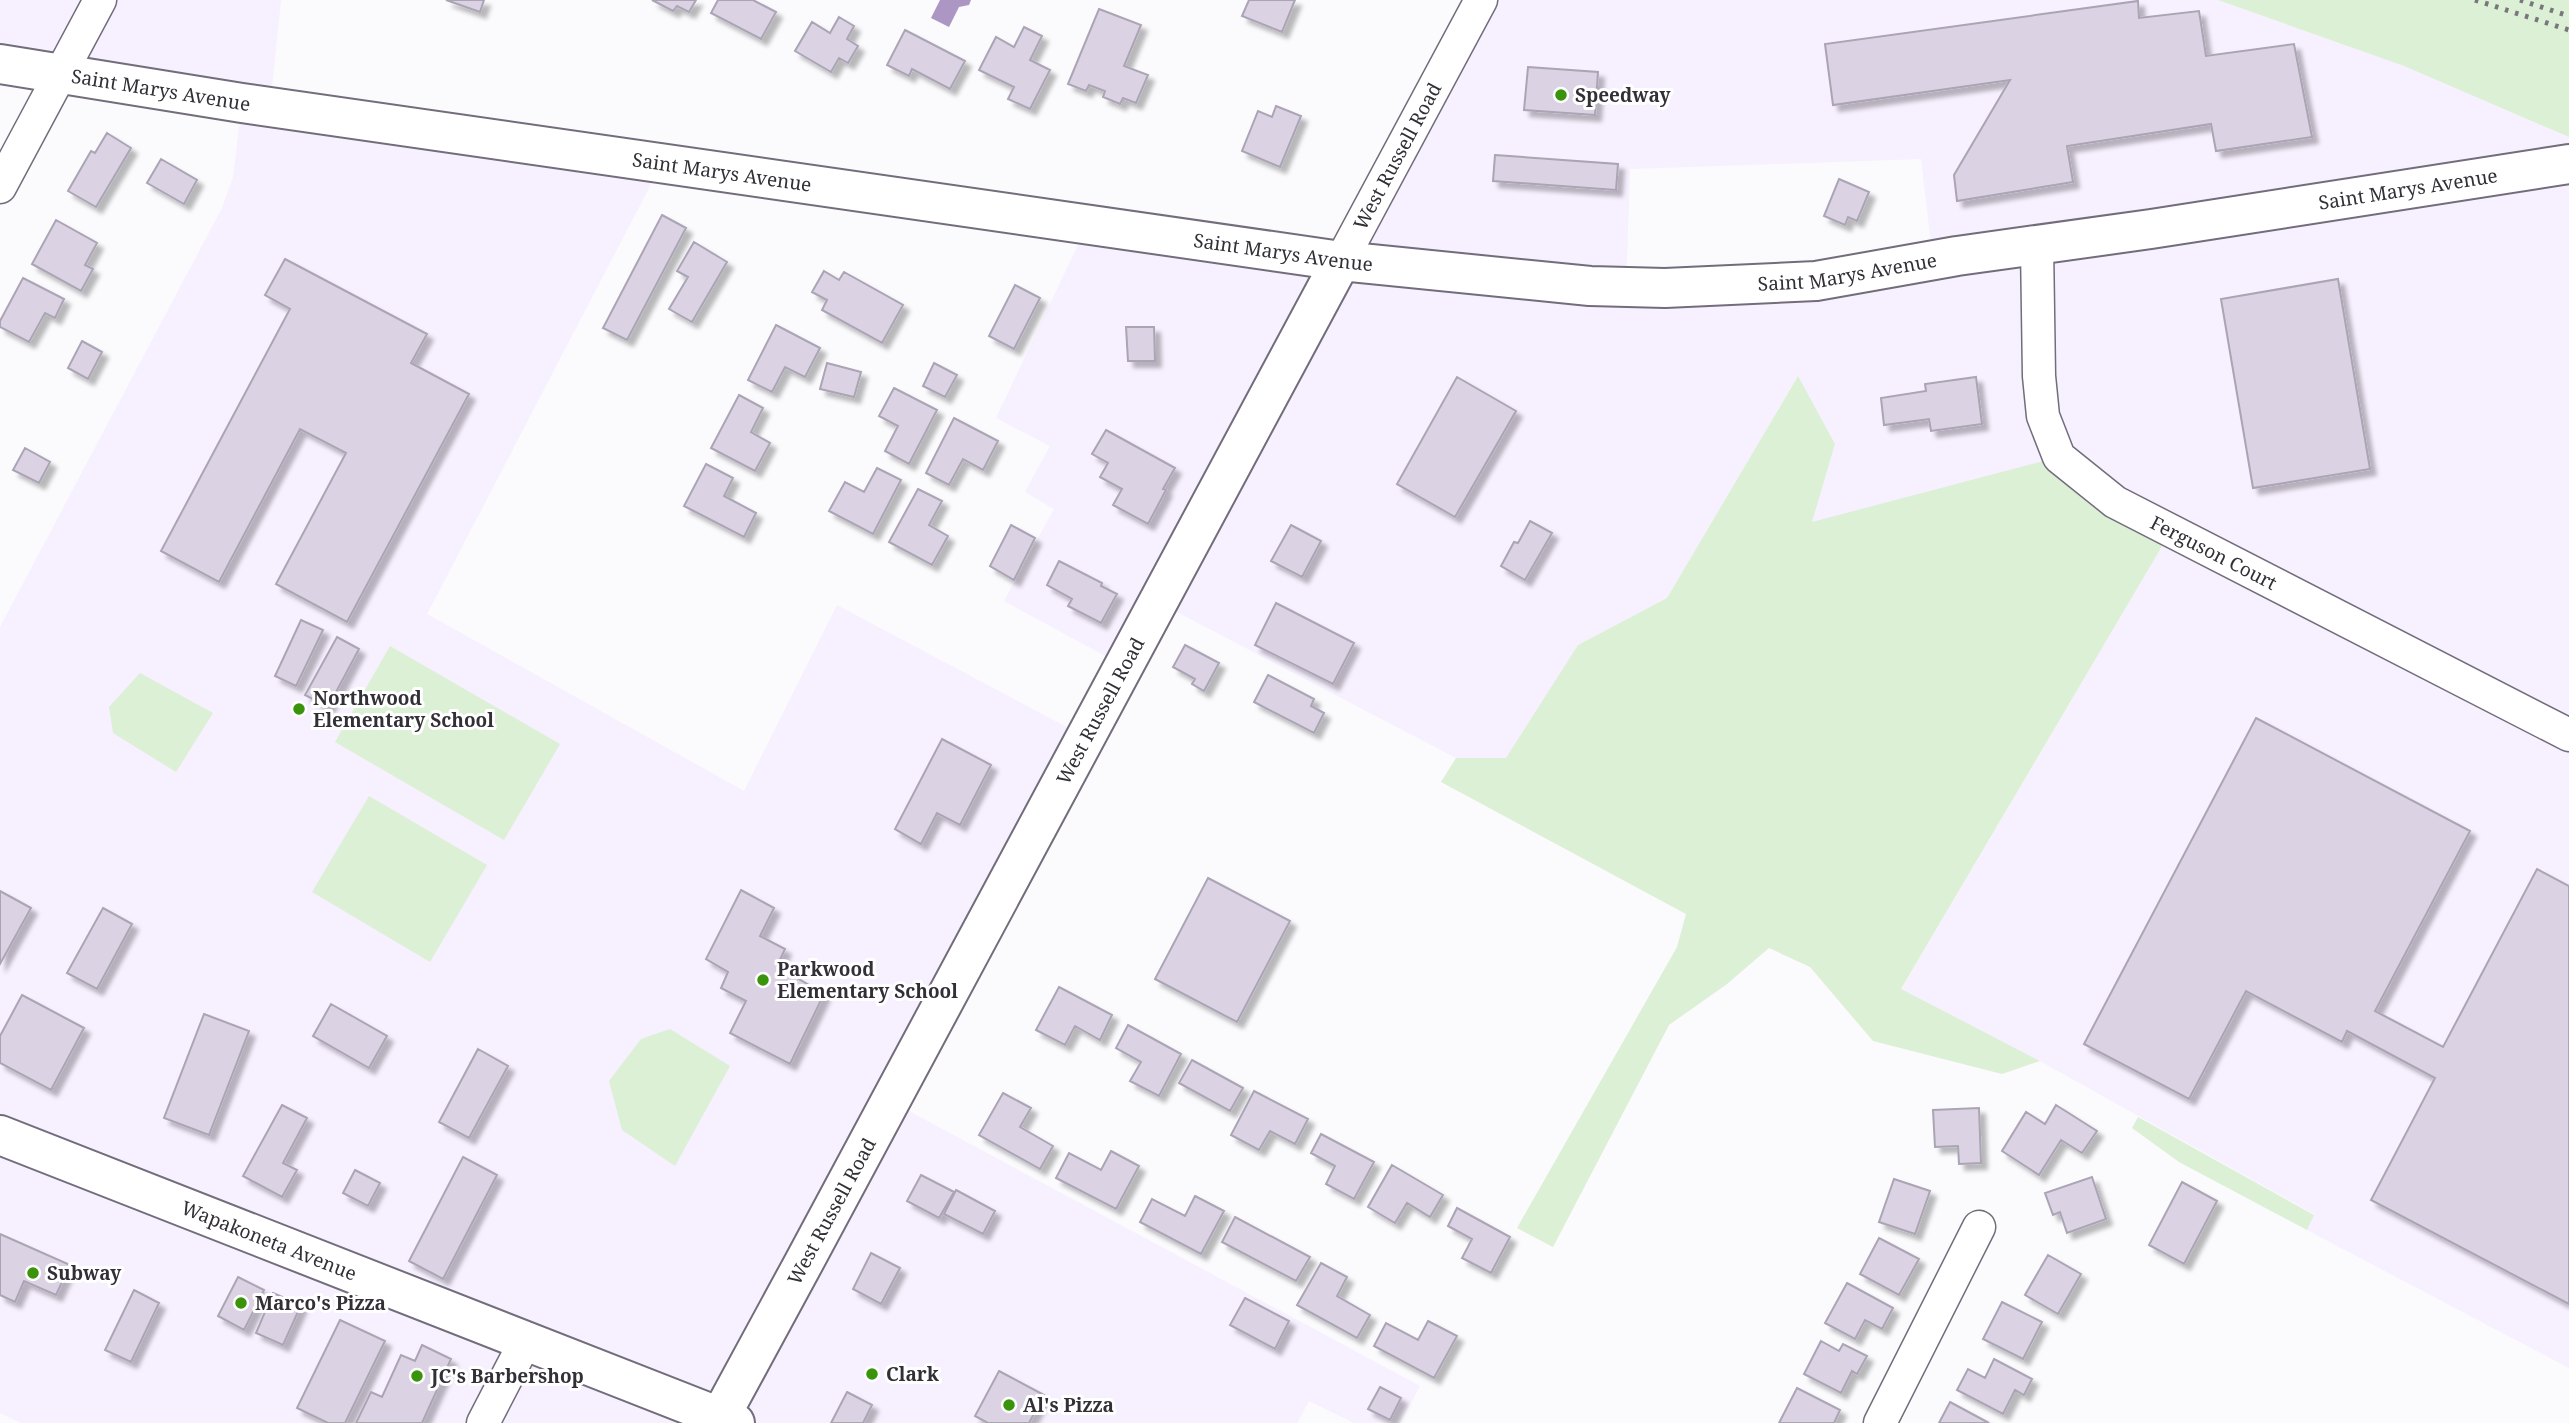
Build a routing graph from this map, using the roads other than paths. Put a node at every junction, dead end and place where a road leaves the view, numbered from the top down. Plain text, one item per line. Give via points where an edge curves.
1 (100, 0) edge
2 (1481, 0) edge
3 (0, 64) edge
4 (60, 74) junction
5 (2569, 164) edge
6 (0, 187) edge
7 (2037, 246) junction
8 (1341, 261) junction
9 (2569, 735) edge
10 (0, 1135) edge
11 (1979, 1227) dead end
12 (525, 1342) junction
13 (724, 1421) edge
14 (483, 1423) edge
15 (1880, 1423) edge

1 - 4 street
2 - 8 street, West Russell Road
3 - 4 main road, Saint Marys Avenue
4 - 6 street
4 - 8 main road, Saint Marys Avenue
5 - 7 main road, Saint Marys Avenue
7 - 8 main road, Saint Marys Avenue via 1816,281 1665,288 1555,284
7 - 9 street, Ferguson Court via 2043,416 2059,457 2115,502
8 - 13 main road, West Russell Road
10 - 12 main road, Wapakoneta Avenue
11 - 15 street
12 - 13 main road, Wapakoneta Avenue
12 - 14 street

